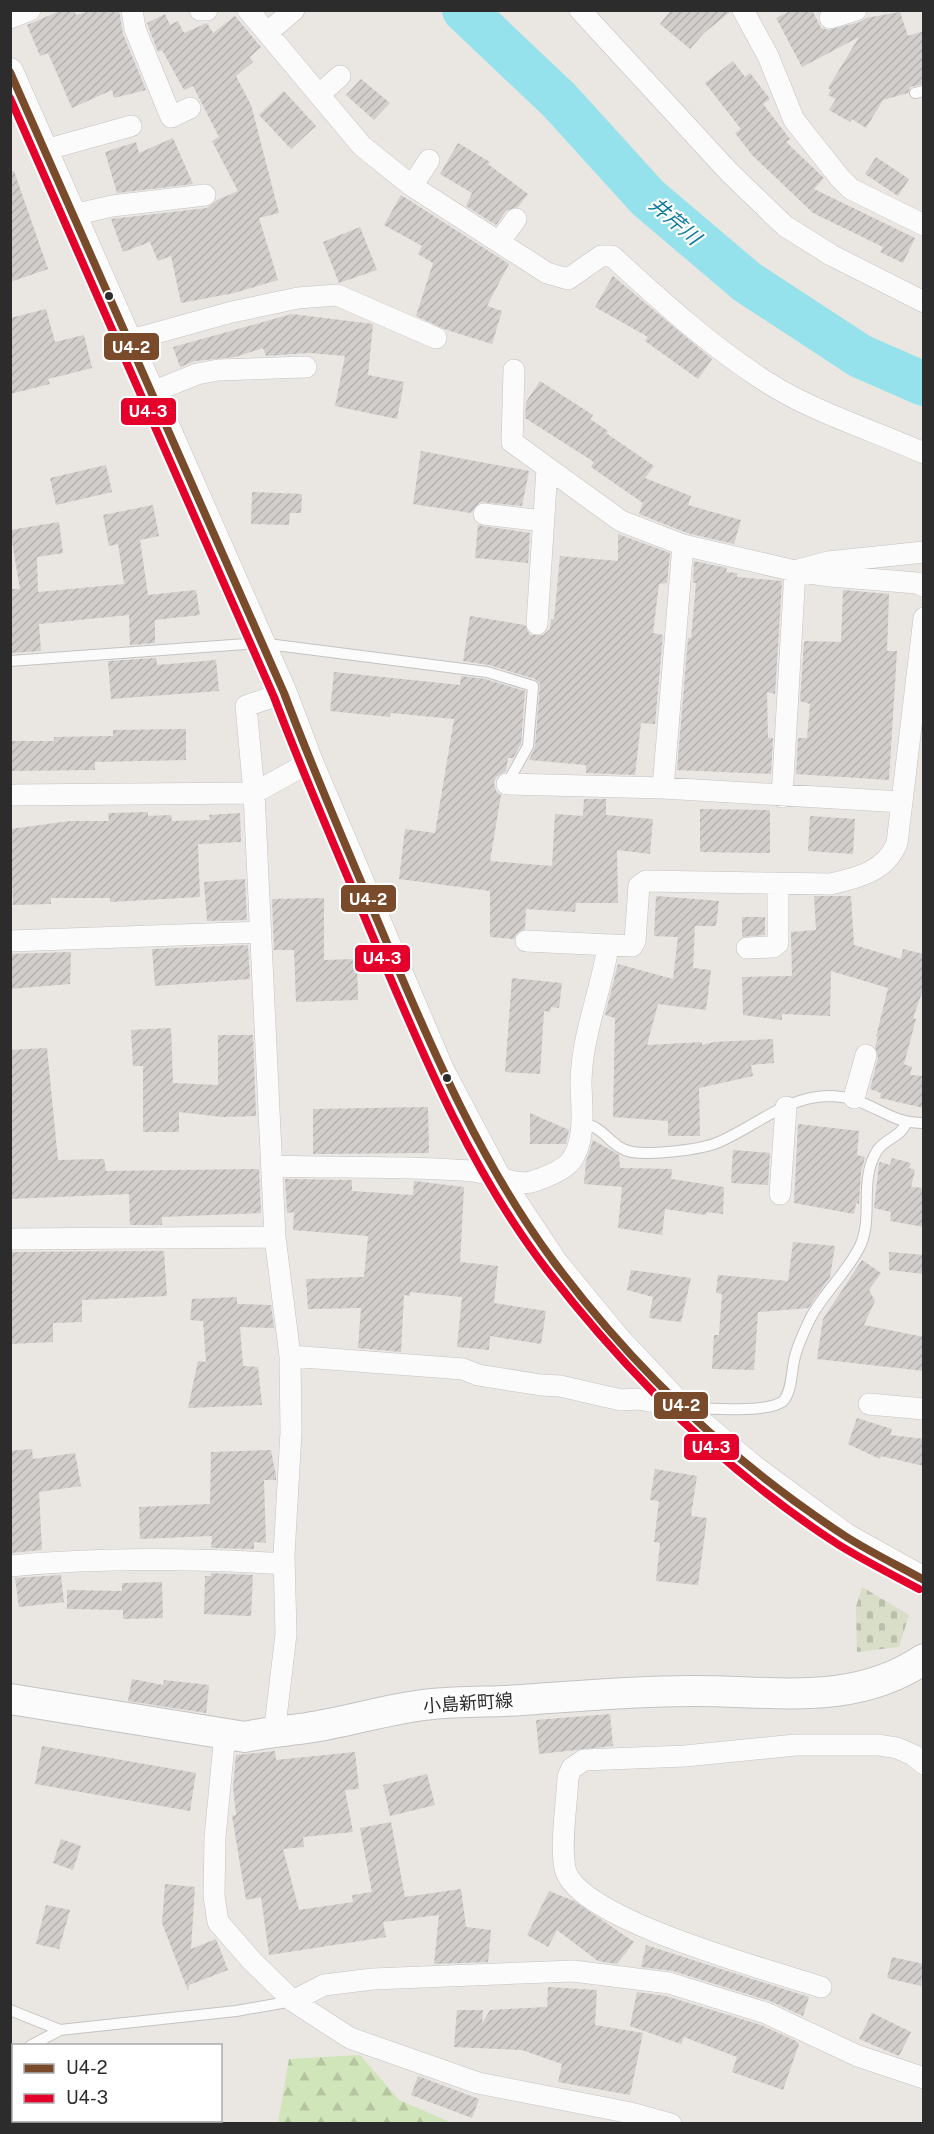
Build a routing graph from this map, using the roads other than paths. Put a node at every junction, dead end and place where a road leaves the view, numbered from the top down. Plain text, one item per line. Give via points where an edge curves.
1 (30, 10) edge
2 (132, 10) edge
3 (200, 10) edge
4 (207, 10) edge
5 (248, 10) edge
6 (294, 10) edge
7 (580, 10) edge
8 (743, 10) edge
9 (856, 10) edge
10 (10, 18) edge
11 (830, 18) dead end
12 (268, 32) junction
13 (10, 71) edge
14 (340, 76) dead end
15 (320, 94) junction
16 (17, 102) edge
17 (190, 108) dead end
18 (131, 126) dead end
19 (45, 150) junction
20 (429, 160) dead end
21 (412, 186) junction
22 (205, 195) dead end
23 (73, 214) junction
24 (516, 219) dead end
25 (924, 225) edge
26 (500, 242) junction
27 (924, 302) edge
28 (436, 338) dead end
29 (127, 341) junction
30 (306, 367) dead end
31 (514, 370) dead end
32 (150, 393) junction
33 (924, 453) edge
34 (547, 469) junction
35 (484, 513) dead end
36 (543, 521) junction
37 (683, 545) junction
38 (924, 552) edge
39 (795, 571) junction
40 (924, 586) edge
41 (924, 618) edge
42 (537, 624) dead end
43 (260, 643) junction
44 (10, 661) edge
45 (284, 693) junction
46 (310, 762) junction
47 (507, 784) joint
48 (663, 788) junction
49 (254, 793) junction
50 (10, 795) edge
51 (782, 797) junction
52 (902, 802) junction
53 (778, 884) junction
54 (261, 932) junction
55 (10, 941) edge
56 (526, 941) dead end
57 (608, 947) junction
58 (747, 948) dead end
59 (866, 1055) dead end
60 (854, 1098) junction
61 (786, 1107) junction
62 (582, 1123) junction
63 (906, 1123) junction
64 (924, 1123) edge
65 (273, 1166) junction
66 (497, 1176) junction
67 (780, 1194) dead end
68 (275, 1237) junction
69 (10, 1239) edge
70 (290, 1356) junction
71 (869, 1404) dead end
72 (680, 1406) junction
73 (924, 1409) edge
74 (284, 1564) junction
75 (10, 1566) edge
76 (924, 1580) edge
77 (924, 1659) edge
78 (10, 1699) edge
79 (279, 1730) junction
80 (225, 1734) junction
81 (924, 1764) edge
82 (821, 1987) dead end
83 (293, 2001) junction
84 (10, 2010) edge
85 (60, 2030) junction
86 (34, 2044) edge
87 (924, 2078) edge
88 (671, 2124) edge

1 - 10 street
2 - 17 street via 135,29 171,117
3 - 4 street
5 - 12 street
6 - 12 street
7 - 27 street via 729,172 785,226 831,255
8 - 25 street via 768,56 794,120 840,178 851,189
9 - 11 street
12 - 15 street
13 - 16 street
14 - 15 street
15 - 21 street via 362,146
16 - 19 street
18 - 19 street
19 - 23 street
20 - 21 street
21 - 26 street
22 - 23 street
23 - 29 street
24 - 26 street
26 - 33 street via 548,273 568,279 601,256 612,256 678,316 764,381
28 - 29 street via 337,294 232,312
29 - 32 street
30 - 32 street via 219,370 197,374
31 - 34 street via 512,442
32 - 43 street
34 - 36 street
34 - 37 street via 621,521
35 - 36 street
36 - 42 street
37 - 39 street
37 - 48 street
38 - 39 street via 828,562
39 - 40 street
39 - 51 street
41 - 52 street
43 - 44 lane
43 - 45 street
43 - 47 lane via 486,672 533,686 528,746
45 - 46 street
45 - 49 street via 246,706
46 - 49 street
46 - 66 street via 441,1070
47 - 48 street
48 - 51 street
49 - 50 street
49 - 54 street
51 - 52 street
52 - 53 street via 897,843 886,863 851,880
53 - 57 street via 646,881 639,886 634,941 626,948
53 - 58 street via 778,943 773,947
54 - 55 street
54 - 65 street
56 - 57 street
57 - 62 street via 586,1040 581,1078
59 - 60 street
60 - 61 lane via 825,1096
60 - 63 lane
61 - 62 lane via 766,1114 718,1143 671,1150 632,1152 615,1145 595,1125
61 - 67 street
62 - 66 street via 572,1160 563,1168 532,1182
63 - 64 lane
63 - 72 lane via 901,1132 877,1151 867,1189 867,1227 860,1246 810,1319 795,1354 782,1402 719,1411
65 - 66 street via 465,1171
65 - 68 street
66 - 72 street via 554,1262 618,1340
68 - 69 street
68 - 70 street
70 - 72 street via 463,1369 478,1376
70 - 74 street via 291,1432
71 - 73 street
72 - 76 street via 753,1468 845,1536
74 - 75 street via 192,1558 78,1559
74 - 79 street via 286,1634 276,1718
77 - 79 main road, 小島新町線 via 878,1683 845,1690 784,1695 692,1690 434,1704
78 - 80 main road, 小島新町線
79 - 80 main road, 小島新町線 via 245,1737
80 - 83 street via 215,1837 214,1896 218,1923
81 - 82 street via 897,1748 879,1745 796,1745 685,1756 584,1760 572,1768 568,1777 565,1869 571,1883 610,1911 646,1928
83 - 85 lane
83 - 87 street via 324,1984 373,1978 573,1971 669,1983 766,2013 858,2056
83 - 88 street via 350,2038 478,2084
84 - 85 lane
85 - 86 lane

